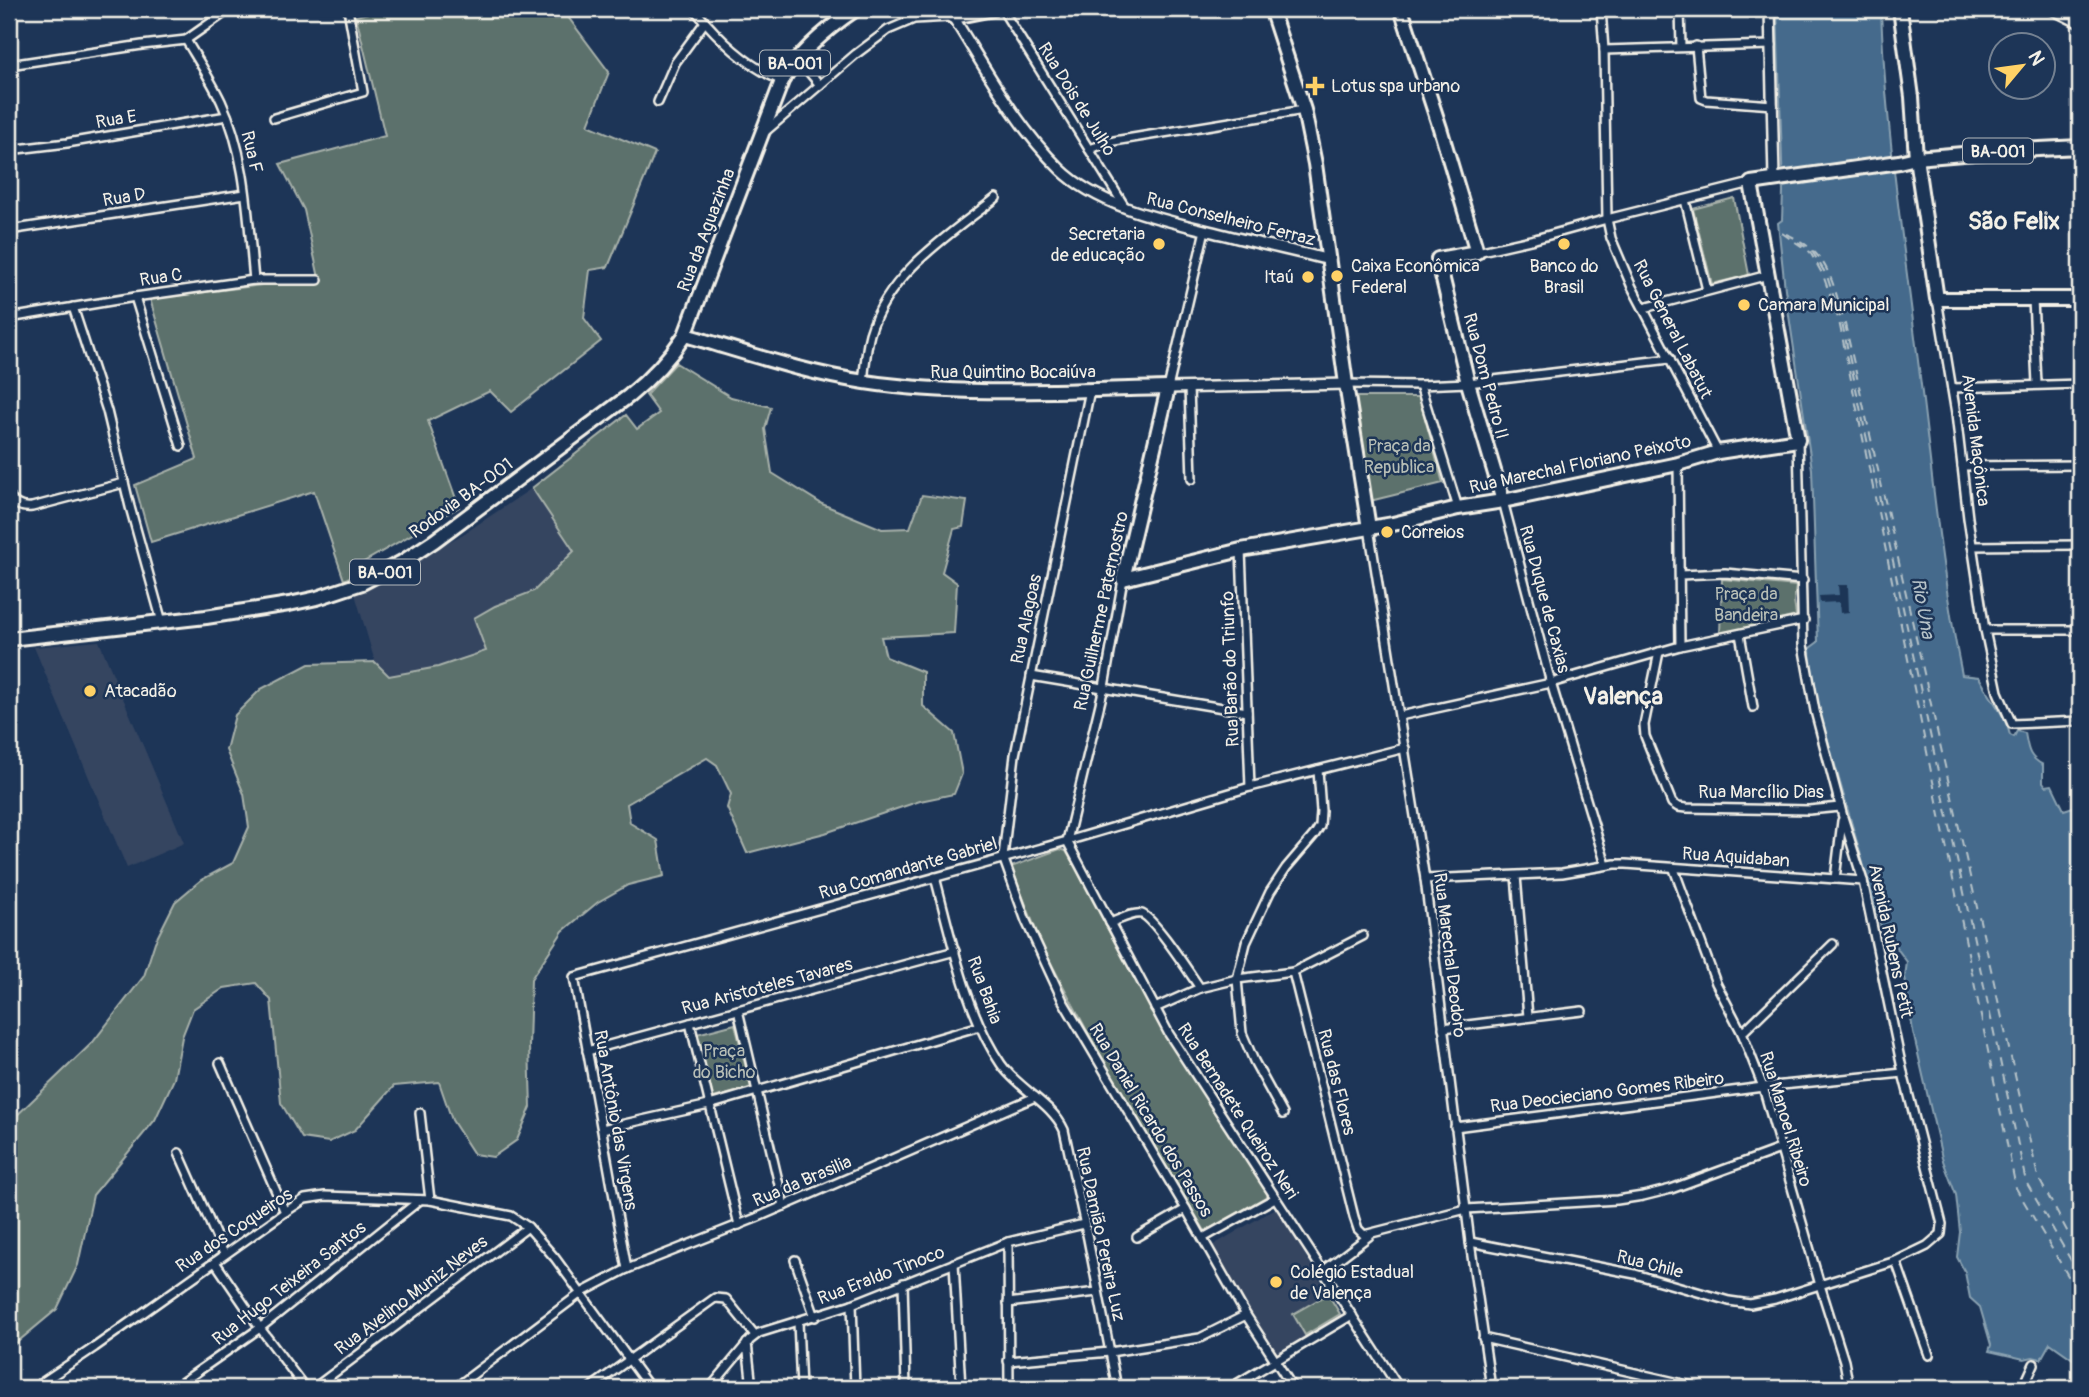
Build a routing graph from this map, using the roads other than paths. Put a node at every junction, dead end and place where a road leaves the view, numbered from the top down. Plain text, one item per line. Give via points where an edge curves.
1 (230, 9) edge
2 (348, 9) edge
3 (694, 9) edge
4 (856, 9) edge
5 (942, 9) edge
6 (992, 9) edge
7 (1002, 9) edge
8 (1271, 9) edge
9 (1401, 9) edge
10 (1601, 9) edge
11 (1680, 9) edge
12 (1770, 9) edge
13 (1900, 9) edge
14 (2052, 9) edge
15 (218, 13) edge
16 (953, 17) junction
17 (705, 22) junction
18 (2080, 23) edge
19 (186, 40) junction
20 (1772, 45) junction
21 (1696, 46) junction
22 (1681, 47) junction
23 (1604, 50) junction
24 (798, 59) junction
25 (9, 65) edge
26 (782, 81) junction
27 (820, 85) junction
28 (658, 102) dead end
29 (1773, 104) junction
30 (1304, 110) junction
31 (227, 116) junction
32 (274, 118) dead end
33 (760, 136) junction
34 (2080, 147) edge
35 (1089, 149) junction
36 (9, 150) edge
37 (1916, 158) junction
38 (1777, 179) junction
39 (1751, 183) junction
40 (245, 194) junction
41 (996, 198) dead end
42 (1685, 200) junction
43 (1125, 207) junction
44 (1607, 219) junction
45 (9, 230) edge
46 (1205, 230) junction
47 (1477, 252) junction
48 (1330, 260) junction
49 (1768, 275) junction
50 (254, 280) junction
51 (318, 280) dead end
52 (1707, 290) junction
53 (135, 297) junction
54 (1937, 299) junction
55 (2033, 299) junction
56 (2080, 299) edge
57 (73, 307) junction
58 (1643, 308) junction
59 (9, 318) edge
60 (685, 335) junction
61 (1670, 359) junction
62 (863, 382) junction
63 (1468, 383) junction
64 (1346, 384) junction
65 (2037, 384) junction
66 (2080, 384) edge
67 (1420, 385) junction
68 (1189, 387) junction
69 (1168, 388) junction
70 (1952, 388) junction
71 (1090, 390) junction
72 (1798, 440) junction
73 (181, 446) dead end
74 (1718, 452) junction
75 (1678, 464) junction
76 (2080, 465) edge
77 (1962, 466) junction
78 (1192, 479) dead end
79 (124, 483) junction
80 (9, 497) edge
81 (1503, 501) junction
82 (1458, 508) junction
83 (1369, 527) junction
84 (2080, 545) edge
85 (1972, 547) junction
86 (1241, 550) junction
87 (1680, 575) junction
88 (1123, 579) junction
89 (1802, 580) junction
90 (1804, 620) junction
91 (162, 622) junction
92 (1985, 630) junction
93 (2080, 630) edge
94 (1740, 634) junction
95 (9, 639) edge
96 (1680, 646) junction
97 (1659, 652) junction
98 (1031, 676) junction
99 (1551, 682) junction
100 (1104, 687) junction
101 (1753, 707) dead end
102 (1247, 712) junction
103 (1400, 716) junction
104 (2080, 721) edge
105 (1405, 748) junction
106 (1318, 770) junction
107 (1250, 788) junction
108 (1840, 807) junction
109 (1843, 817) junction
110 (1067, 841) junction
111 (1003, 857) junction
112 (1606, 866) junction
113 (1674, 869) junction
114 (1516, 876) junction
115 (935, 877) junction
116 (1425, 879) junction
117 (1835, 879) junction
118 (1863, 881) junction
119 (1110, 923) junction
120 (1363, 936) dead end
121 (1833, 944) dead end
122 (955, 951) junction
123 (1293, 972) junction
124 (574, 977) joint
125 (1237, 979) junction
126 (1200, 988) junction
127 (1155, 1008) junction
128 (738, 1010) junction
129 (1582, 1011) dead end
130 (1528, 1017) junction
131 (690, 1023) junction
132 (980, 1026) junction
133 (1443, 1028) junction
134 (1742, 1032) junction
135 (587, 1051) junction
136 (220, 1063) dead end
137 (1903, 1073) junction
138 (1763, 1087) junction
139 (757, 1092) junction
140 (1035, 1097) junction
141 (709, 1105) junction
142 (420, 1113) dead end
143 (1283, 1114) dead end
144 (1455, 1127) junction
145 (601, 1129) junction
146 (1780, 1149) junction
147 (179, 1153) dead end
148 (1275, 1198) junction
149 (425, 1200) junction
150 (784, 1206) junction
151 (1186, 1209) junction
152 (1466, 1209) junction
153 (285, 1212) junction
154 (1084, 1224) junction
155 (1942, 1224) joint
156 (739, 1225) junction
157 (528, 1227) junction
158 (1370, 1235) junction
159 (1137, 1237) dead end
160 (1203, 1238) junction
161 (1008, 1242) junction
162 (1470, 1242) junction
163 (224, 1254) junction
164 (794, 1260) dead end
165 (1896, 1261) junction
166 (215, 1262) junction
167 (954, 1263) junction
168 (627, 1269) junction
169 (1323, 1271) junction
170 (903, 1283) junction
171 (1820, 1285) junction
172 (1097, 1292) junction
173 (582, 1293) junction
174 (1008, 1303) junction
175 (852, 1304) junction
176 (1246, 1315) junction
177 (1352, 1315) junction
178 (815, 1317) junction
179 (798, 1322) junction
180 (260, 1328) junction
181 (755, 1335) junction
182 (1483, 1338) junction
183 (747, 1343) junction
184 (1110, 1352) junction
185 (1929, 1354) dead end
186 (629, 1358) junction
187 (1275, 1360) junction
188 (1008, 1361) junction
189 (2034, 1364) dead end
190 (1851, 1387) edge
191 (34, 1388) edge
192 (174, 1388) edge
193 (305, 1388) edge
194 (314, 1388) edge
195 (456, 1388) edge
196 (590, 1388) edge
197 (650, 1388) edge
198 (710, 1388) edge
199 (752, 1388) edge
200 (801, 1388) edge
201 (855, 1388) edge
202 (906, 1388) edge
203 (961, 1388) edge
204 (1009, 1388) edge
205 (1117, 1388) edge
206 (1230, 1388) edge
207 (1293, 1388) edge
208 (1399, 1388) edge
209 (1491, 1388) edge
210 (1701, 1388) edge
211 (2023, 1388) edge

1 - 15 street
2 - 32 street via 363,92
3 - 17 street
4 - 24 main road, BA-001
5 - 16 main road
6 - 16 main road, BA-001
7 - 35 street, Rua Dois de Julho
8 - 30 main road
9 - 47 main road
10 - 23 street, Rua General Labatut
11 - 22 street
12 - 20 street
13 - 37 main road, Avenida Maçônica
14 - 18 street
15 - 19 street
16 - 27 street, BA-001 via 900,24
16 - 43 street, Rua Conselheiro Ferraz via 1041,149 1084,188
17 - 26 street via 748,63
17 - 28 street via 675,63
19 - 25 street
19 - 31 street, Rua F
20 - 21 street
20 - 29 street
21 - 22 street
21 - 29 street via 1701,98
22 - 23 street
23 - 44 street, Rua General Labatut
24 - 26 main road, BA-001
24 - 27 street
26 - 33 main road, BA-001
27 - 33 street, BA-001
29 - 38 street
30 - 35 street
30 - 48 main road
31 - 36 street, Rua E
31 - 40 street, Rua F
33 - 60 main road, Rua da Aguazinha / BA-001
34 - 37 main road, BA-001
35 - 43 street, Rua Dois de Julho
37 - 38 main road
37 - 54 main road, Avenida Maçônica
38 - 39 main road
39 - 42 street
39 - 49 main road
40 - 45 street, Rua D
40 - 50 street, Rua F
41 - 62 street via 928,253 891,291 870,333
42 - 44 street
42 - 52 street
43 - 46 street, Rua Conselheiro Ferraz
44 - 47 street
44 - 58 street, Rua General Labatut via 1620,261
46 - 48 street, Rua Conselheiro Ferraz
46 - 69 street
47 - 63 main road, Rua Dom Pedro II via 1438,259
48 - 64 main road
49 - 52 street
49 - 72 main road
50 - 51 street, Rua C
50 - 53 street, Rua C
52 - 58 street
53 - 57 street, Rua C
53 - 73 street
54 - 55 main road
54 - 70 street, Avenida Maçônica
55 - 56 main road
55 - 65 street
57 - 59 street, Rua C
57 - 79 street via 107,411
58 - 61 street, Rua General Labatut
60 - 62 main road, Rua Quintino Bocaiúva
60 - 91 main road, Rodovia BA-001 / BA-001 via 662,367 629,396 435,541 378,576 308,600
61 - 63 street
61 - 74 street, Rua General Labatut
62 - 71 main road, Rua Quintino Bocaiúva via 935,390
63 - 67 street
63 - 81 main road, Rua Dom Pedro II
64 - 67 street
64 - 68 street, Rua Quintino Bocaiúva
64 - 83 main road
65 - 66 street
65 - 70 street
67 - 82 street
68 - 69 street, Rua Quintino Bocaiúva
68 - 78 street
69 - 71 main road, Rua Quintino Bocaiúva
69 - 88 main road, Rua Guilherme Paternostro
70 - 77 street, Avenida Maçônica
71 - 98 street, Rua Alagoas
72 - 74 main road, Rua Marechal Floriano Peixoto
72 - 89 street
74 - 75 main road, Rua Marechal Floriano Peixoto
75 - 81 main road, Rua Marechal Floriano Peixoto
75 - 87 street
76 - 77 street
77 - 85 street, Avenida Maçônica
79 - 80 street via 25,508
79 - 91 street
81 - 82 main road, Rua Marechal Floriano Peixoto
81 - 99 street, Rua Duque de Caxias
82 - 83 main road, Rua Marechal Floriano Peixoto
83 - 86 main road, Rua Marechal Floriano Peixoto
83 - 103 street, Rua Marechal Deodoro
84 - 85 street
85 - 92 street, Avenida Maçônica
86 - 88 main road, Rua Marechal Floriano Peixoto
86 - 102 street, Rua Barão do Triunfo
87 - 89 street via 1726,573
87 - 96 street
88 - 100 street, Rua Guilherme Paternostro
89 - 90 street
90 - 94 street
90 - 108 street, Avenida Rubens Petit via 1809,684
91 - 95 main road, Rodovia BA-001 / BA-001
92 - 93 street
92 - 104 street, Avenida Maçônica via 1995,682 2012,724
94 - 96 street
94 - 101 street
96 - 97 street
97 - 99 street
97 - 108 street, Rua Marcílio Dias via 1644,725 1672,803 1686,808
98 - 100 street
98 - 111 street, Rua Alagoas via 1015,755
99 - 103 street
99 - 112 street, Rua Duque de Caxias
100 - 102 street
100 - 110 street, Rua Guilherme Paternostro
102 - 107 street, Rua Barão do Triunfo
103 - 105 street, Rua Marechal Deodoro
105 - 106 street, Rua Comandante Gabriel
105 - 116 street, Rua Marechal Deodoro
106 - 107 street, Rua Comandante Gabriel
106 - 125 street via 1320,826 1270,892 1246,943
107 - 110 street, Rua Comandante Gabriel
108 - 109 street, Avenida Rubens Petit
109 - 117 street, Avenida Rubens Petit
109 - 118 street, Avenida Rubens Petit
110 - 111 street, Rua Comandante Gabriel
110 - 119 street, Rua Bernadete Queiroz Neri
111 - 115 street, Rua Comandante Gabriel
111 - 151 street, Rua Daniel Ricardo dos Passos via 1063,1001
112 - 113 street, Rua Aquidaban
112 - 114 street, Rua Aquidaban
113 - 117 street, Rua Aquidaban
113 - 134 street, Rua Manoel Ribeiro via 1716,983
114 - 116 street, Rua Aquidaban
114 - 130 street
115 - 122 street, Rua Bahia
115 - 124 street, Rua Comandante Gabriel
116 - 133 street, Rua Marechal Deodoro
117 - 118 street, Rua Aquidaban
118 - 137 street, Avenida Rubens Petit
119 - 126 street via 1144,915
119 - 127 street, Rua Bernadete Queiroz Neri
120 - 123 street
121 - 134 street
122 - 128 street, Rua Aristoteles Tavares
122 - 132 street, Rua Bahia
123 - 125 street
123 - 158 street, Rua das Flores via 1354,1217 1362,1234
124 - 135 street, Rua Antônio das Virgens
125 - 126 street
125 - 143 street via 1242,1033
126 - 127 street
127 - 148 street, Rua Bernadete Queiroz Neri
128 - 131 street, Rua Aristoteles Tavares
128 - 139 street
129 - 130 street
130 - 133 street
131 - 135 street, Rua Aristoteles Tavares
131 - 141 street
132 - 139 street
132 - 140 street, Rua Bahia via 1002,1066
133 - 144 street, Rua Marechal Deodoro
134 - 138 street, Rua Manoel Ribeiro
135 - 145 street, Rua Antônio das Virgens
136 - 153 street
137 - 138 street, Rua Deocieciano Gomes Ribeiro
137 - 155 street, Avenida Rubens Petit
138 - 144 street, Rua Deocieciano Gomes Ribeiro
138 - 146 street, Rua Manoel Ribeiro
139 - 141 street
139 - 150 street
140 - 150 street, Rua da Brasilia
140 - 154 street, Rua Damião Pereira Luz via 1064,1130
141 - 145 street
141 - 156 street
142 - 149 street
144 - 152 street, Rua Marechal Deodoro
145 - 168 street, Rua Antônio das Virgens
146 - 152 street via 1643,1196
146 - 171 street, Rua Manoel Ribeiro
147 - 163 street
148 - 160 street
148 - 169 street, Rua Bernadete Queiroz Neri
149 - 153 street, Rua dos Coqueiros via 314,1197
149 - 157 street, Rua dos Coqueiros via 504,1213
149 - 180 street, Rua Hugo Teixeira Santos
150 - 156 street, Rua da Brasilia
151 - 159 street
151 - 160 street, Rua Daniel Ricardo dos Passos
152 - 158 street
152 - 162 street, Rua Marechal Deodoro
153 - 163 street, Rua dos Coqueiros
154 - 161 street, Rua Eraldo Tinoco
154 - 172 street, Rua Damião Pereira Luz
155 - 165 street, Rua Chile via 1935,1240
156 - 168 street, Rua da Brasilia
157 - 173 street, Rua dos Coqueiros
157 - 194 street, Rua Avelino Muniz Neves
158 - 169 street
160 - 176 street, Rua Daniel Ricardo dos Passos
161 - 167 street, Rua Eraldo Tinoco
161 - 174 street
162 - 171 street, Rua Chile via 1635,1274 1742,1304 1761,1303
162 - 182 street, Rua Marechal Deodoro
163 - 166 street, Rua dos Coqueiros
164 - 178 street
165 - 171 street, Rua Chile
165 - 185 street
166 - 180 street
166 - 191 street, Rua dos Coqueiros
167 - 170 street, Rua Eraldo Tinoco
167 - 203 street
168 - 173 street, Rua da Brasilia
169 - 177 street, Rua Bernadete Queiroz Neri
170 - 175 street, Rua Eraldo Tinoco
170 - 202 street
171 - 190 street, Rua Manoel Ribeiro
172 - 174 street
172 - 184 street, Rua Damião Pereira Luz
173 - 186 street, Rua dos Coqueiros
173 - 195 street, Rua da Brasilia
174 - 188 street
175 - 178 street, Rua Eraldo Tinoco
175 - 201 street
176 - 184 street via 1200,1338
176 - 187 street, Rua Daniel Ricardo dos Passos
177 - 187 street
177 - 208 street, Rua Bernadete Queiroz Neri
178 - 179 street, Rua Eraldo Tinoco
179 - 181 street, Rua Eraldo Tinoco
179 - 200 street
180 - 192 street, Rua Hugo Teixeira Santos
180 - 193 street
181 - 183 street, Rua Eraldo Tinoco
181 - 186 street via 731,1304 715,1298
182 - 209 street, Rua Marechal Deodoro
182 - 210 street
183 - 198 street, Rua Eraldo Tinoco
183 - 199 street
184 - 188 street
184 - 205 street, Rua Damião Pereira Luz
186 - 196 street
186 - 197 street, Rua dos Coqueiros
187 - 206 street
187 - 207 street, Rua Daniel Ricardo dos Passos
188 - 204 street
189 - 211 street

